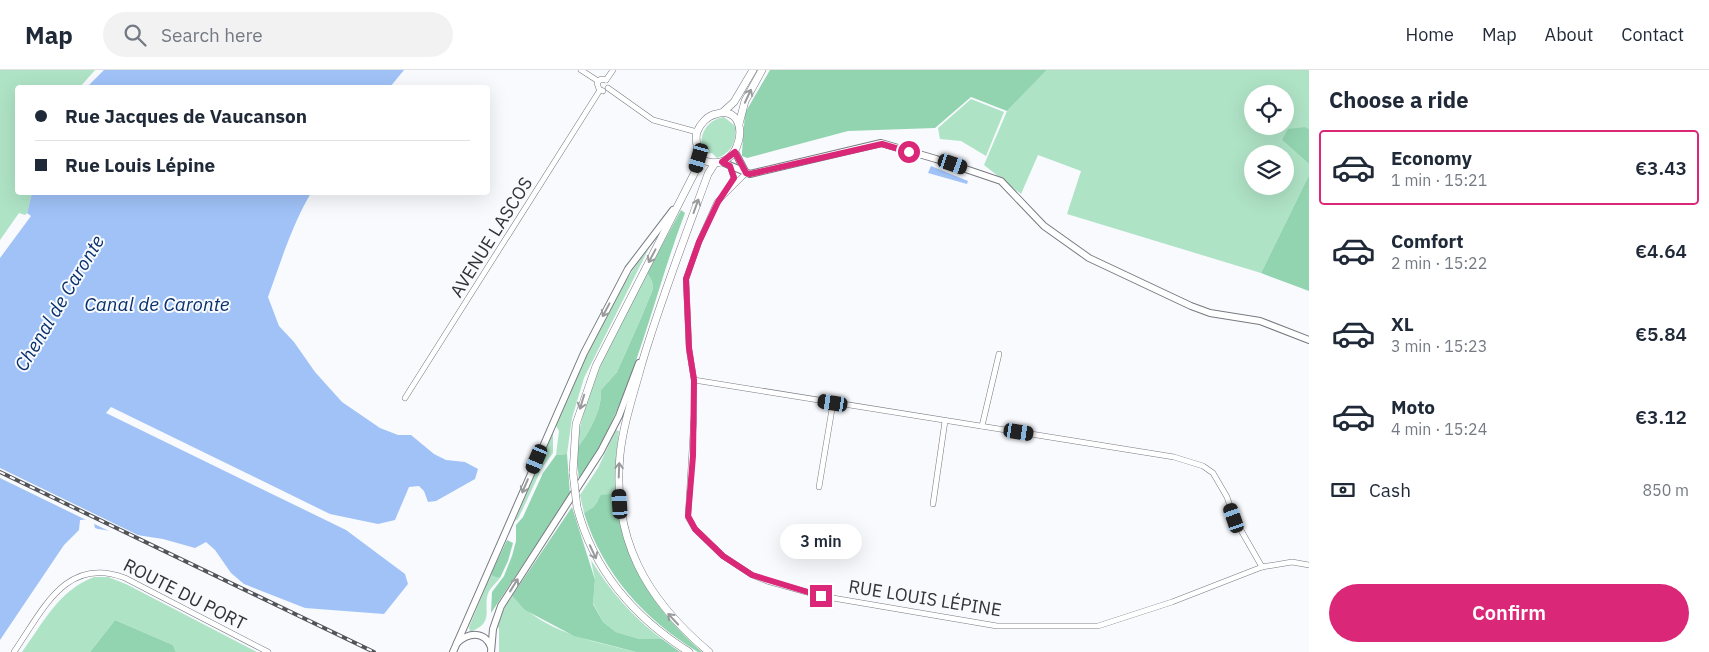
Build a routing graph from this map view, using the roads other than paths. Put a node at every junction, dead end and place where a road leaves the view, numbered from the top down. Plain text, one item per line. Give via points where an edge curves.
1 (581, 70) edge
2 (613, 70) edge
3 (753, 70) edge
4 (762, 70) edge
5 (606, 80) junction
6 (598, 81) junction
7 (608, 88) junction
8 (600, 90) junction
9 (723, 112) junction
10 (738, 124) junction
11 (697, 132) junction
12 (735, 152) junction
13 (699, 158) junction
14 (719, 162) junction
15 (730, 166) junction
16 (748, 174) junction
17 (683, 197) junction
18 (718, 202) junction
19 (651, 334) junction
20 (1309, 340) edge
21 (999, 354) dead end
22 (694, 380) junction
23 (405, 398) dead end
24 (833, 403) junction
25 (945, 420) junction
26 (982, 426) junction
27 (820, 487) dead end
28 (933, 504) dead end
29 (1309, 566) edge
30 (1262, 567) junction
31 (459, 642) junction
32 (491, 650) edge
33 (14, 652) edge
34 (270, 652) edge
35 (453, 652) edge
36 (458, 652) edge
37 (690, 652) edge
38 (709, 652) edge

1 - 6 street
2 - 5 street
3 - 9 main road via 734,102
10 -> 4 main road via 745,101
5 - 6 street
5 - 7 street
6 - 8 street
7 - 8 street
7 - 11 street via 653,120
8 - 23 street, AVENUE LASCOS
9 - 10 main road via 734,117
9 - 11 main road via 708,118
10 - 12 main road via 741,138
11 - 13 main road
12 - 14 main road
12 - 16 street
13 - 14 main road via 710,163
13 - 17 main road
14 - 15 street
19 -> 14 main road via 708,174
15 - 16 street
15 - 18 street via 734,178
16 - 18 street
16 - 20 street via 882,144 936,159 1001,181 1044,226 1089,258 1191,306 1210,313 1260,321
17 -> 31 street via 628,270 588,345
17 -> 37 main road, bridge via 586,388 576,424 572,473 577,507 596,558 624,599
18 - 22 street, RUE LOUIS LÉPINE via 686,279
32 -> 19 street via 493,629 502,606 604,445 619,416
38 -> 19 main road via 672,618 651,590 633,554 621,514 619,475 623,436
21 - 26 street
22 - 24 street
22 - 30 street, RUE LOUIS LÉPINE via 688,516 695,529 723,556 767,581 821,596 997,626 1098,626
24 - 25 street
24 - 27 street
25 - 26 street
25 - 28 street
26 - 30 street via 1174,457 1203,466 1220,484 1234,518
29 - 30 street, RUE LOUIS LÉPINE via 1292,562
31 - 32 street via 472,634 478,635 484,637
31 - 35 street
31 - 36 street
33 - 34 street, ROUTE DU PORT via 50,599 83,573 95,571 108,571 125,578

